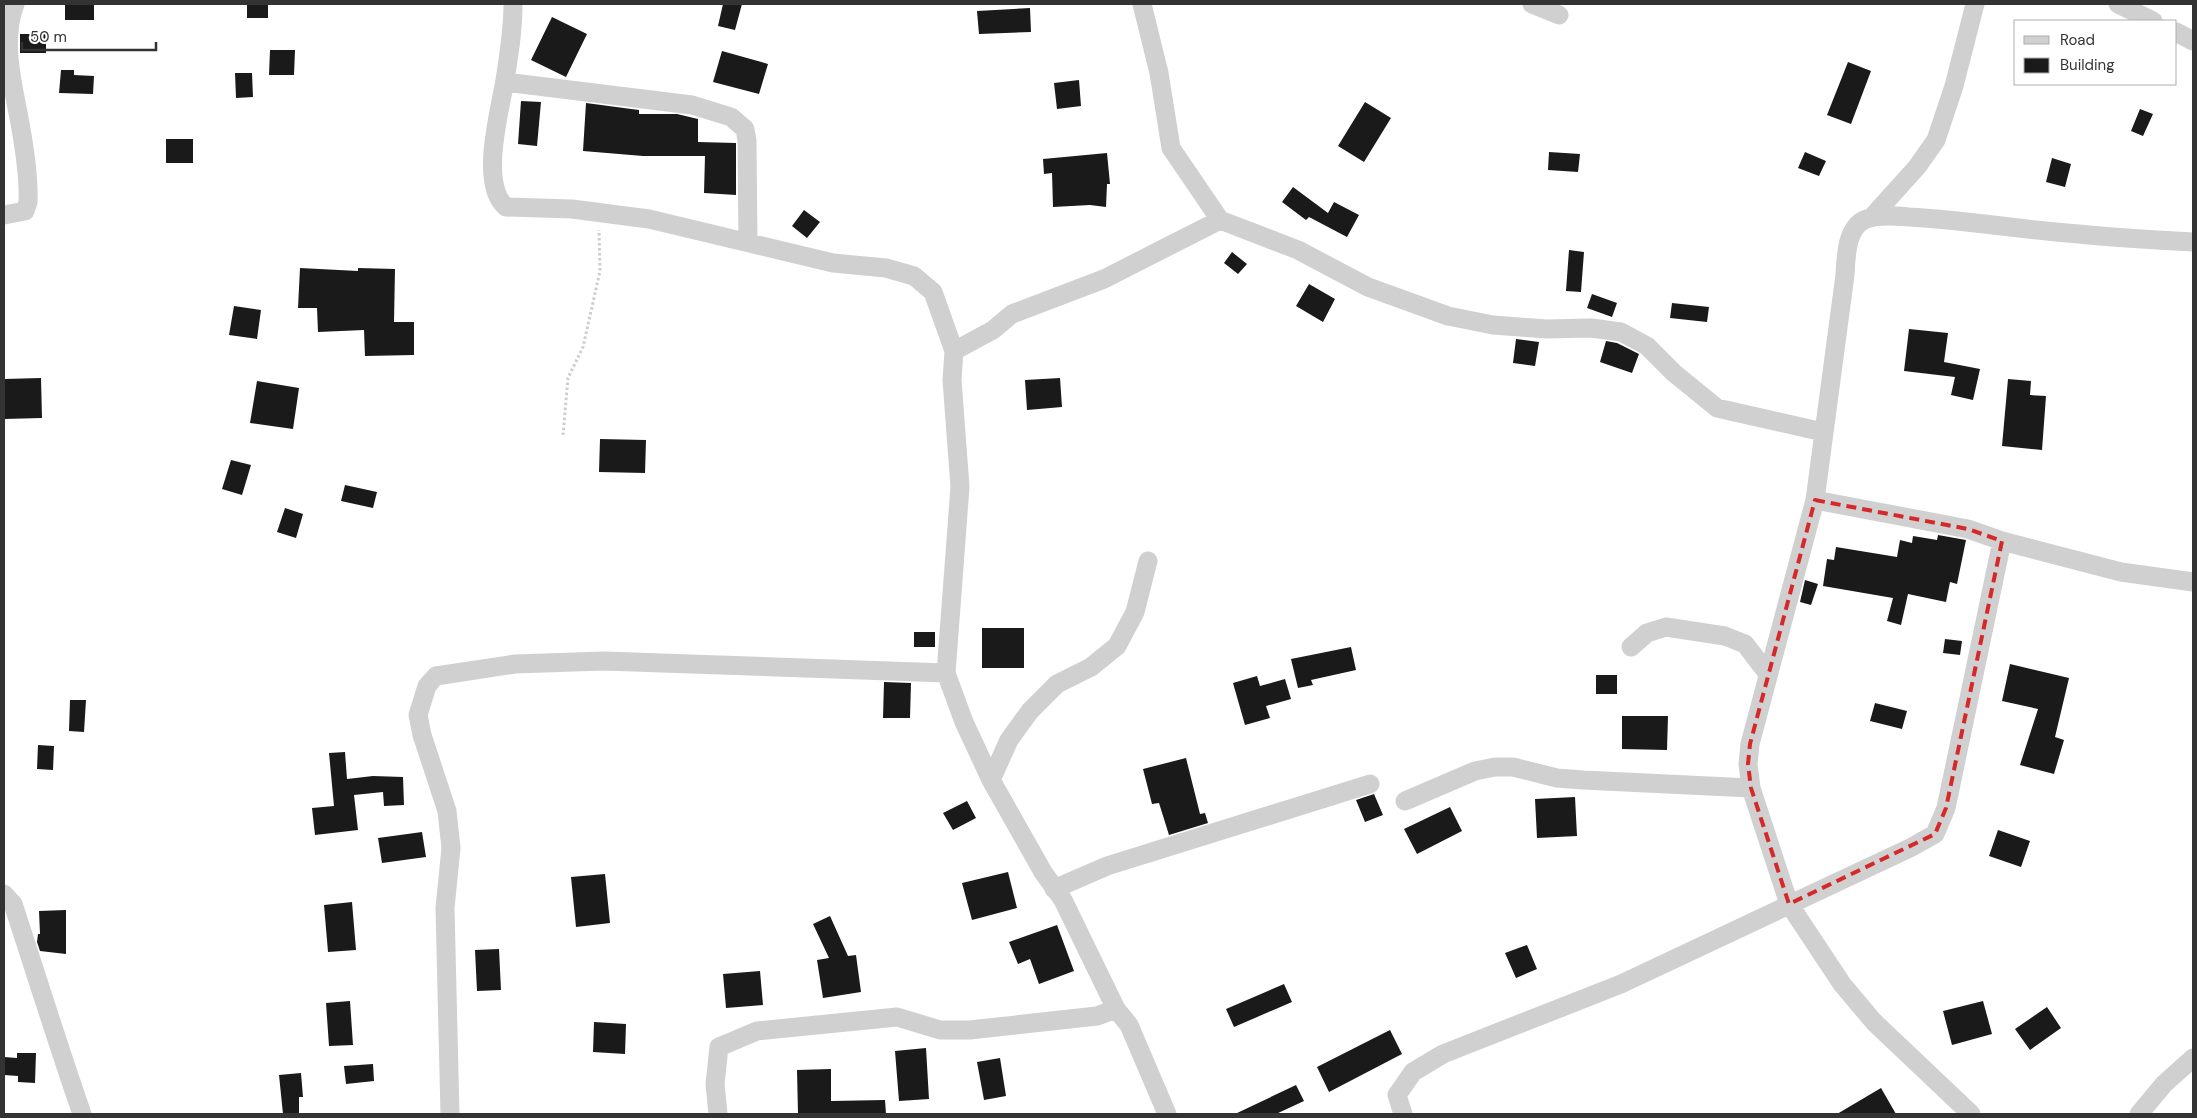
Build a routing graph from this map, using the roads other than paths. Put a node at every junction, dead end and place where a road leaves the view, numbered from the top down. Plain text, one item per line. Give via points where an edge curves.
1 (14, 4) edge
2 (514, 4) edge
3 (1142, 4) edge
4 (1532, 4) edge
5 (1976, 4) edge
6 (2118, 4) edge
7 (1559, 15) dead end
8 (2151, 20) edge
9 (2177, 33) edge
10 (2193, 41) edge
11 (505, 82) junction
12 (4, 215) edge
13 (1871, 218) junction
14 (1220, 220) junction
15 (748, 242) junction
16 (2193, 242) edge
17 (954, 351) junction
18 (1823, 432) junction
19 (1815, 500) junction
20 (2002, 541) junction
21 (1148, 561) dead end
22 (2193, 582) edge
23 (1631, 647) dead end
24 (946, 673) junction
25 (1768, 674) junction
26 (991, 780) junction
27 (1370, 784) dead end
28 (1751, 788) junction
29 (1405, 801) dead end
30 (1054, 888) junction
31 (4, 894) edge
32 (1790, 904) junction
33 (1116, 1009) junction
34 (2193, 1058) edge
35 (82, 1114) edge
36 (450, 1114) edge
37 (718, 1114) edge
38 (1167, 1114) edge
39 (1403, 1114) edge
40 (1971, 1114) edge
41 (2139, 1114) edge

1 - 12 street via 8,24 7,62 21,129 28,202 25,211
2 - 11 street
3 - 14 street via 1159,73 1171,148
4 - 7 street
5 - 13 street via 1936,140
6 - 8 street
9 - 10 street
11 - 15 street via 692,105 731,117 745,129 747,140
11 - 15 street via 493,140 494,183 499,201 506,207 572,209 649,219
13 - 16 street via 1933,218 2079,234
13 - 18 street via 1862,220 1855,228 1846,250
14 - 17 street via 1104,280 1012,314 993,330
14 - 18 street via 1298,250 1368,286 1448,316 1493,325 1621,332 1647,346 1717,408
15 - 17 street via 833,263 886,268 914,276 933,292
17 - 24 street via 952,380 960,487
18 - 19 street
19 - 20 street via 1968,530
19 - 25 street
20 - 22 street via 2121,572
20 - 32 street via 1946,808 1935,834 1872,868
21 - 26 street via 1135,612 1117,646 1090,667 1057,684 1030,711 1009,740
23 - 25 street via 1647,634 1666,627 1725,636 1745,644
24 - 26 street
24 - 36 street via 604,661 515,664 436,676 427,686 418,715 447,811 451,848 445,908
25 - 28 street via 1750,744
26 - 30 street
27 - 30 street via 1107,866
28 - 29 street via 1557,778 1513,767 1495,767 1475,771
28 - 32 street
30 - 33 street via 1063,900
31 - 35 street via 13,904
32 - 39 street via 1621,984 1443,1054 1413,1072 1397,1095
32 - 40 street via 1842,984 1874,1022
33 - 37 street via 1097,1016 970,1030 940,1030 897,1017 757,1031 719,1047 715,1084
33 - 38 street via 1129,1025
34 - 41 street via 2164,1084

